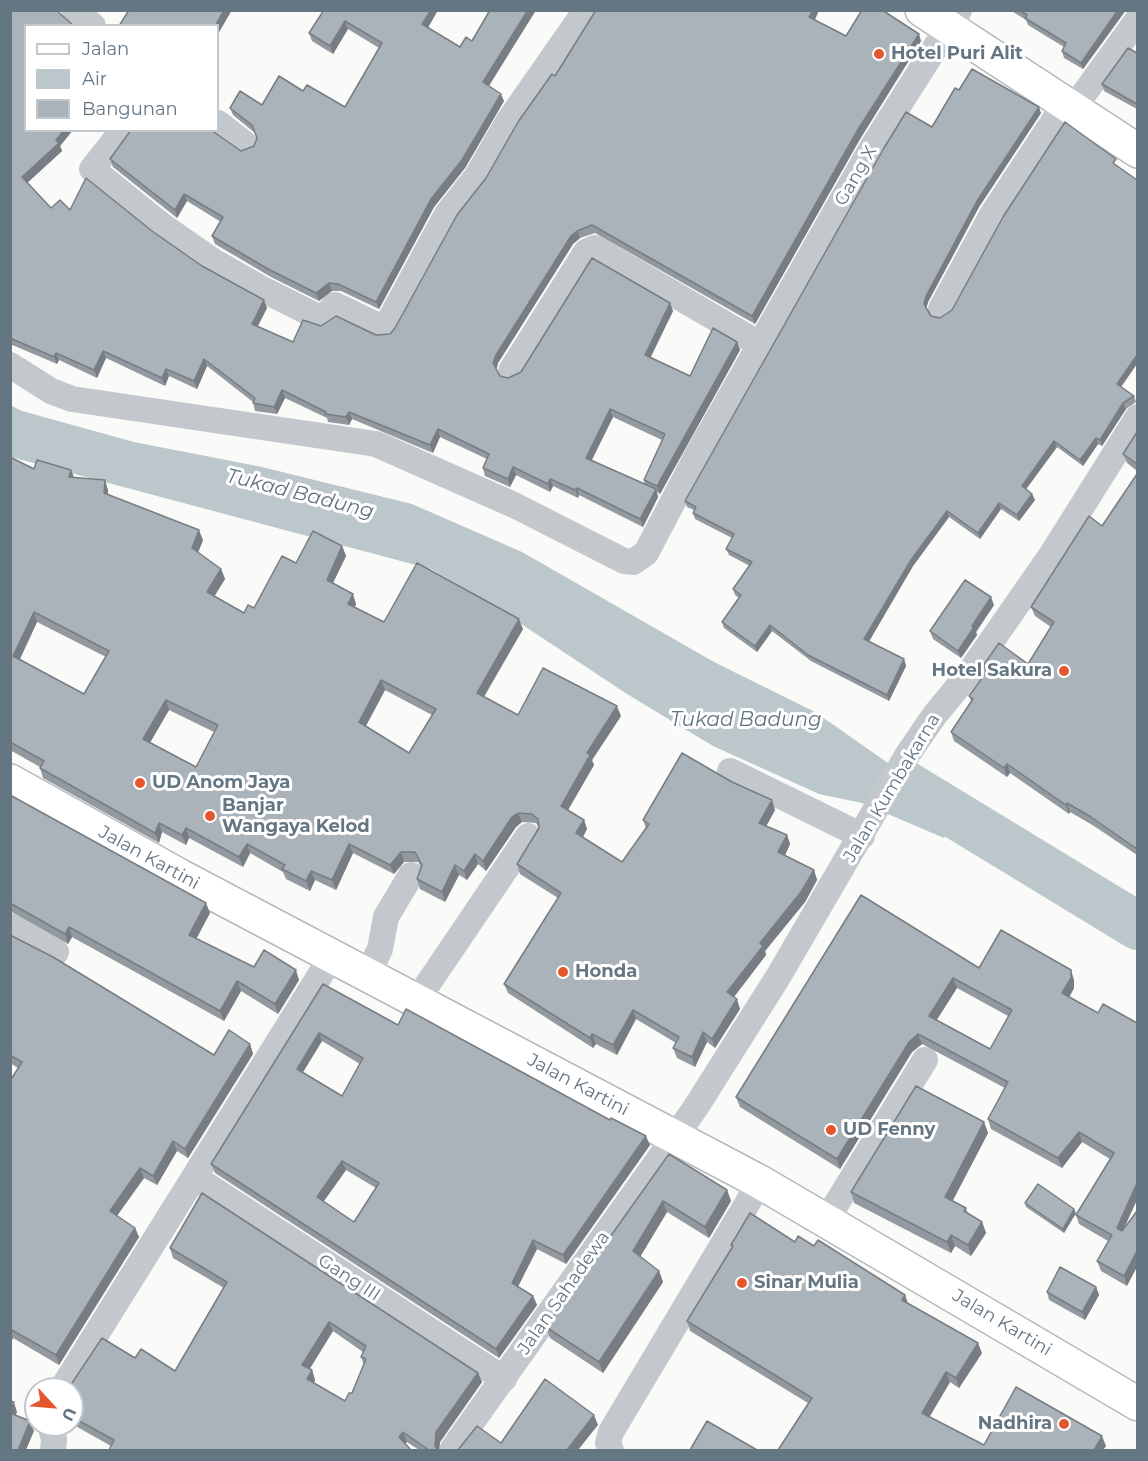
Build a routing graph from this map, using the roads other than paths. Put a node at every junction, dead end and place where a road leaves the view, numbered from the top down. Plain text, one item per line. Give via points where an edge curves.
1 (74, 10) edge
2 (586, 10) edge
3 (922, 10) edge
4 (954, 19) edge
5 (1137, 19) edge
6 (91, 24) edge
7 (1069, 106) junction
8 (219, 124) edge
9 (121, 132) edge
10 (244, 144) dead end
11 (1137, 151) edge
12 (941, 309) dead end
13 (761, 345) junction
14 (10, 365) edge
15 (511, 371) dead end
16 (1137, 417) edge
17 (730, 771) dead end
18 (10, 781) edge
19 (868, 826) junction
20 (528, 836) dead end
21 (411, 875) dead end
22 (10, 926) edge
23 (56, 952) dead end
24 (332, 956) junction
25 (368, 974) junction
26 (417, 1000) junction
27 (925, 1060) dead end
28 (675, 1135) junction
29 (194, 1177) junction
30 (760, 1182) junction
31 (827, 1219) junction
32 (69, 1377) edge
33 (504, 1379) junction
34 (1137, 1404) edge
35 (452, 1450) edge
36 (611, 1450) edge

1 - 6 street
2 - 9 street via 514,114 477,176 447,214 385,329 335,305 322,319 264,290 164,227 92,170
3 - 4 main road
4 - 7 main road
4 - 13 street, Gang X via 873,146
5 - 7 street
7 - 11 main road
7 - 12 street via 992,215
8 - 10 street
13 - 14 street, Gang X via 646,553 633,562 376,444 72,399 51,391
13 - 15 street via 595,248 586,252
16 - 19 street, Jalan Kumbakarna via 1052,554 908,754
17 - 19 street
18 - 24 main road, Jalan Kartini
19 - 28 street, Jalan Kumbakarna via 778,977
20 - 26 street
21 - 25 street via 386,917 380,949
22 - 23 street
24 - 25 main road, Jalan Kartini
24 - 29 street
25 - 26 main road, Jalan Kartini
26 - 28 main road, Jalan Kartini
27 - 31 street
28 - 30 main road, Jalan Kartini
28 - 33 street, Jalan Sahadewa
29 - 32 street
29 - 33 street, Gang III
30 - 31 main road, Jalan Kartini
30 - 36 street via 611,1432
31 - 34 main road, Jalan Kartini
33 - 35 street, Jalan Sahadewa

